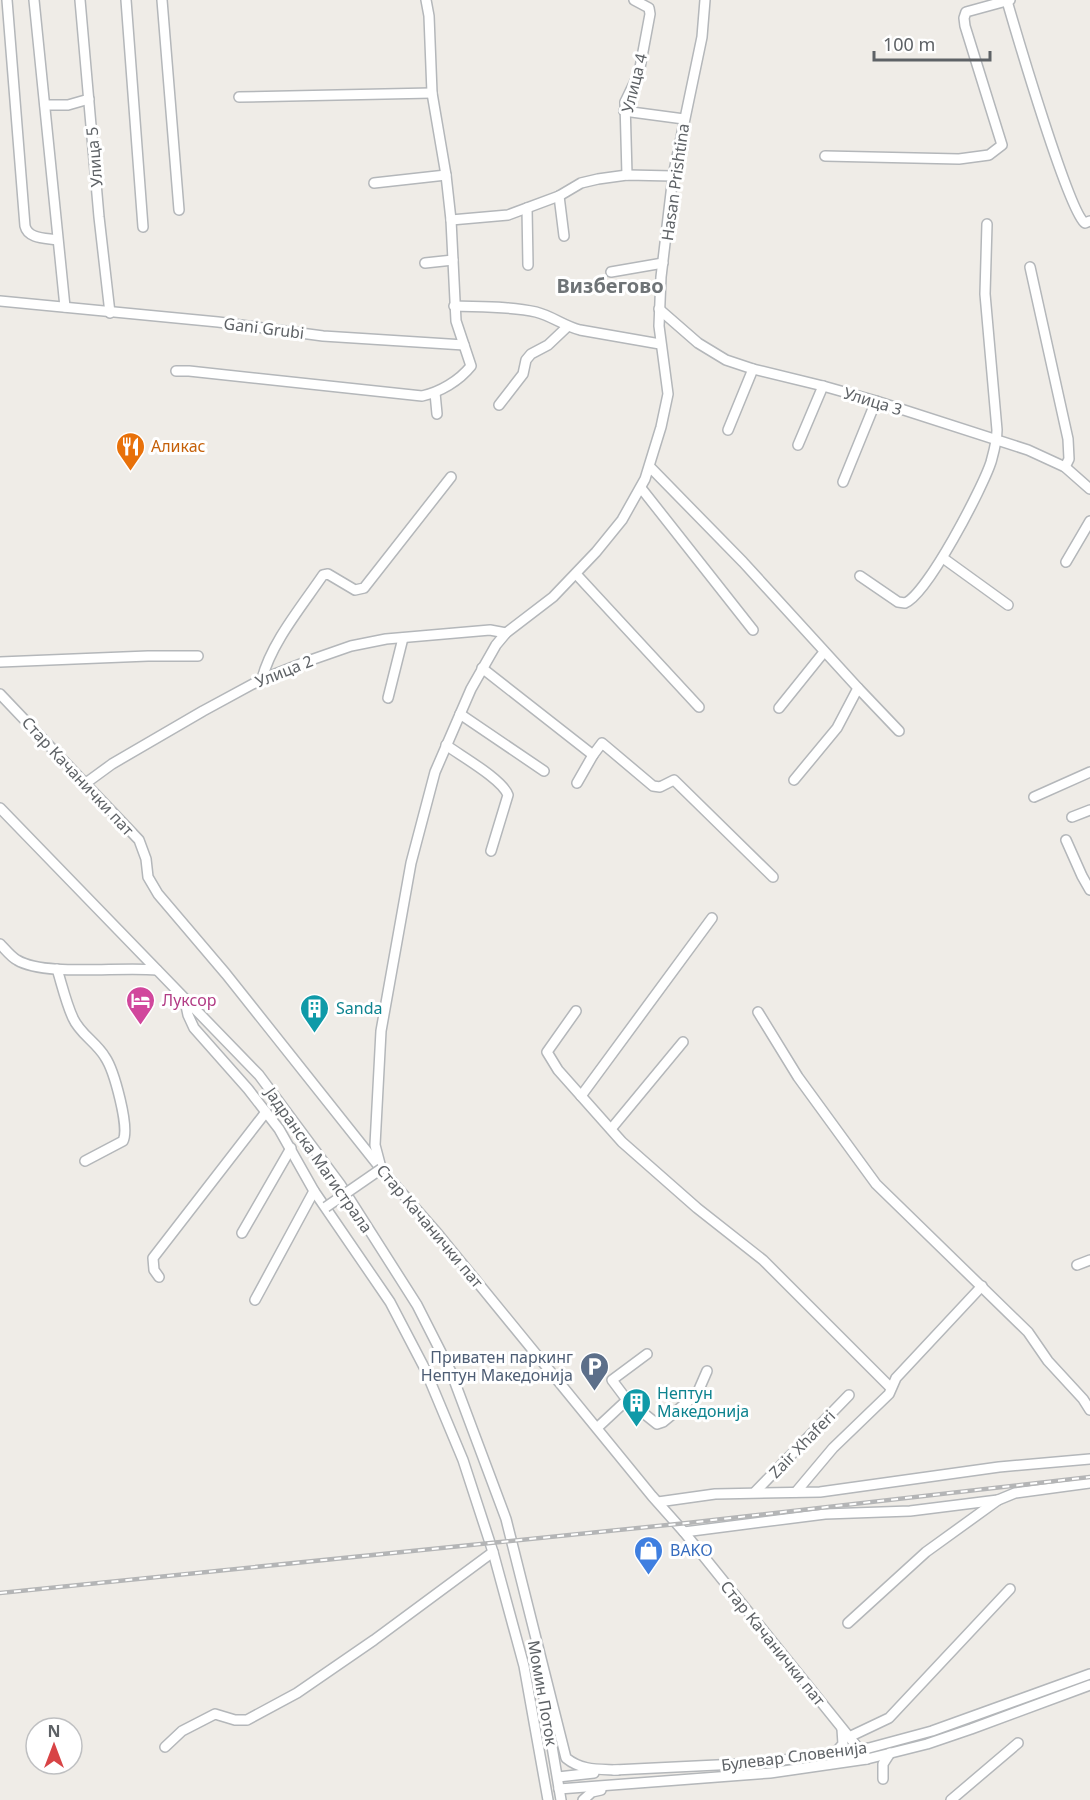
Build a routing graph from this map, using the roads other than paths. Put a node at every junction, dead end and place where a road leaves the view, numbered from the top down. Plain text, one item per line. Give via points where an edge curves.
1 (7, 0) edge
2 (34, 0) edge
3 (80, 0) edge
4 (126, 0) edge
5 (162, 0) edge
6 (426, 0) edge
7 (634, 0) edge
8 (705, 0) edge
9 (1008, 0) edge
10 (432, 93) junction
11 (239, 97) dead end
12 (89, 99) junction
13 (45, 105) junction
14 (624, 111) junction
15 (684, 119) junction
16 (825, 156) dead end
17 (446, 175) junction
18 (627, 175) junction
19 (673, 176) junction
20 (374, 183) dead end
21 (559, 196) junction
22 (527, 208) junction
23 (179, 210) dead end
24 (451, 220) junction
25 (1090, 221) edge
26 (987, 224) dead end
27 (143, 227) dead end
28 (564, 236) dead end
29 (57, 240) junction
30 (453, 260) junction
31 (424, 263) dead end
32 (663, 263) junction
33 (528, 265) dead end
34 (1030, 267) dead end
35 (611, 272) dead end
36 (0, 301) edge
37 (454, 306) junction
38 (65, 307) junction
39 (660, 309) junction
40 (110, 313) junction
41 (567, 327) junction
42 (660, 344) junction
43 (464, 345) junction
44 (753, 369) junction
45 (176, 371) dead end
46 (823, 386) junction
47 (435, 393) junction
48 (876, 401) junction
49 (499, 405) dead end
50 (437, 414) dead end
51 (728, 430) dead end
52 (997, 440) junction
53 (798, 445) dead end
54 (650, 466) junction
55 (1065, 467) junction
56 (451, 477) dead end
57 (843, 482) dead end
58 (640, 488) junction
59 (1090, 489) edge
60 (1090, 521) edge
61 (943, 558) junction
62 (1066, 562) dead end
63 (576, 574) junction
64 (861, 576) dead end
65 (1008, 605) dead end
66 (753, 630) dead end
67 (506, 633) junction
68 (403, 638) junction
69 (824, 652) junction
70 (198, 656) dead end
71 (0, 662) edge
72 (482, 668) junction
73 (262, 679) junction
74 (858, 688) junction
75 (0, 694) edge
76 (388, 698) dead end
77 (699, 707) dead end
78 (779, 708) dead end
79 (460, 714) junction
80 (899, 730) dead end
81 (446, 745) junction
82 (592, 755) junction
83 (544, 771) dead end
84 (1090, 772) edge
85 (794, 780) dead end
86 (86, 783) junction
87 (577, 783) dead end
88 (1034, 796) dead end
89 (0, 808) edge
90 (1090, 810) edge
91 (1072, 817) dead end
92 (1066, 840) dead end
93 (491, 851) dead end
94 (772, 878) dead end
95 (1090, 890) edge
96 (712, 918) dead end
97 (0, 944) edge
98 (57, 969) junction
99 (157, 970) junction
100 (184, 998) junction
101 (576, 1011) dead end
102 (758, 1012) dead end
103 (683, 1042) dead end
104 (581, 1096) junction
105 (266, 1112) junction
106 (611, 1129) junction
107 (291, 1148) junction
108 (85, 1161) dead end
109 (381, 1169) junction
110 (314, 1191) junction
111 (326, 1206) junction
112 (242, 1233) dead end
113 (1090, 1260) edge
114 (1077, 1265) dead end
115 (159, 1277) dead end
116 (982, 1286) junction
117 (255, 1300) dead end
118 (647, 1354) dead end
119 (707, 1371) dead end
120 (891, 1388) junction
121 (849, 1395) dead end
122 (627, 1400) junction
123 (1090, 1410) edge
124 (597, 1428) junction
125 (1090, 1459) edge
126 (1090, 1483) edge
127 (755, 1492) junction
128 (796, 1492) junction
129 (998, 1500) junction
130 (658, 1502) junction
131 (684, 1532) junction
132 (493, 1552) junction
133 (524, 1587) junction
134 (1010, 1589) dead end
135 (848, 1623) dead end
136 (1090, 1674) edge
137 (1090, 1685) edge
138 (842, 1727) junction
139 (849, 1737) junction
140 (1018, 1743) dead end
141 (165, 1747) dead end
142 (860, 1749) junction
143 (890, 1753) junction
144 (834, 1754) junction
145 (867, 1759) junction
146 (618, 1770) junction
147 (770, 1773) junction
148 (558, 1777) junction
149 (883, 1779) dead end
150 (559, 1789) junction
151 (548, 1800) edge
152 (561, 1800) edge
153 (583, 1800) edge
154 (951, 1800) edge

1 - 29 street via 24,226 30,234
2 - 13 street
3 - 12 street, Улица 5
4 - 27 street
5 - 23 street
6 - 10 street
7 - 14 street, Улица 4 via 649,8 650,21 639,73
8 - 15 street, Hasan Prishtina via 702,37
9 - 16 street via 966,12 964,18 1002,145 999,150 959,159
9 - 25 street via 1070,194 1080,219
10 - 11 street
10 - 17 street
12 - 13 street via 56,107
12 - 40 street, Улица 5
13 - 29 street
14 - 15 street
14 - 18 street, Улица 4
15 - 19 street, Hasan Prishtina
17 - 20 street
17 - 24 street
18 - 19 street
18 - 21 street via 581,183
19 - 32 street, Hasan Prishtina
21 - 22 street
21 - 28 street
22 - 24 street via 508,215
22 - 33 street
24 - 30 street
26 - 52 street via 985,294
29 - 38 street
30 - 31 street
30 - 37 street
32 - 35 street
32 - 39 street, Hasan Prishtina
34 - 55 street via 1068,439 1069,459
36 - 38 street, Gani Grubi
37 - 41 street via 527,310 550,316
37 - 43 street
38 - 40 street, Gani Grubi
39 - 42 street, Hasan Prishtina
39 - 44 street, Улица 3 via 708,350
40 - 43 street, Gani Grubi via 323,336
41 - 42 street
41 - 49 street via 531,354 523,374
42 - 54 street, Hasan Prishtina via 668,394
43 - 47 street via 471,366
44 - 46 street, Улица 3
44 - 51 street
45 - 47 street via 414,396
46 - 48 street, Улица 3
46 - 53 street
47 - 50 street
48 - 52 street, Улица 3
48 - 57 street
52 - 55 street, Улица 3
52 - 61 street via 990,464
54 - 58 street, Hasan Prishtina
54 - 69 street
55 - 59 street, Улица 3
56 - 73 street via 364,588 355,590 328,574 323,575 280,640
58 - 63 street, Hasan Prishtina via 622,520
58 - 66 street
60 - 62 street
61 - 64 street via 915,597 905,603
61 - 65 street
63 - 67 street, Hasan Prishtina
63 - 77 street
67 - 68 street, Улица 2 via 490,630
67 - 72 street, Hasan Prishtina
68 - 73 street, Улица 2 via 351,646
68 - 76 street
69 - 74 street
69 - 78 street
70 - 71 street
72 - 79 street, Hasan Prishtina
72 - 82 street
73 - 86 street, Улица 2 via 141,746
74 - 80 street
74 - 85 street via 837,728
75 - 86 street, Стар Качанички пат
79 - 81 street, Hasan Prishtina
79 - 83 street
81 - 93 street via 506,788 508,795
81 - 109 street, Hasan Prishtina via 411,863 381,1031 375,1145
82 - 87 street
82 - 94 street via 602,743 653,786 674,780
84 - 88 street
86 - 109 street, Стар Качанички пат via 139,840 148,877 158,894
89 - 99 street, Јадранска Магистрала
90 - 91 street
92 - 95 street
96 - 104 street
97 - 98 street via 17,960
98 - 99 street
98 - 108 street via 73,1019 105,1057 126,1131 123,1141
99 - 100 street, Јадранска Магистрала
100 - 105 street via 194,1028
100 - 133 street, Јадранска Магистрала via 258,1075 297,1126 340,1184 417,1305 451,1372 506,1519
101 - 104 street via 547,1052
102 - 116 street via 798,1077 876,1184
103 - 106 street
104 - 106 street
105 - 107 street
105 - 115 street via 153,1258
106 - 120 street via 697,1208 763,1260
107 - 110 street
107 - 112 street
109 - 111 street, bridge
109 - 124 street, Стар Качанички пат
110 - 111 street
110 - 117 street
111 - 132 street via 390,1302 425,1369 463,1460
113 - 114 street
116 - 120 street
116 - 123 street via 1028,1332
118 - 122 street via 612,1380
119 - 122 street via 697,1394 663,1422 657,1424
120 - 128 street
121 - 127 street, Zair Xhaferi
122 - 124 street
124 - 130 street, Стар Качанички пат
125 - 128 street
126 - 129 street via 1015,1493
127 - 128 street
127 - 130 street
129 - 131 street via 910,1511 825,1514
129 - 135 street via 926,1552
130 - 131 street, Стар Качанички пат
131 - 138 street, Стар Качанички пат
132 - 141 street via 297,1693 247,1720 215,1714 182,1731
132 - 151 street via 524,1666
133 - 146 street via 566,1758 585,1769
133 - 148 street, Момин Поток
134 - 139 street via 889,1718
136 - 142 street, Булевар Словенија via 932,1731
137 - 143 street, Булевар Словенија via 971,1729
138 - 139 street, Стар Качанички пат
138 - 144 street via 843,1744
139 - 142 street, Стар Качанички пат
140 - 154 street
142 - 144 street, Булевар Словенија
142 - 145 street, Стар Качанички пат
143 - 145 street, Булевар Словенија
143 - 149 street via 883,1764
144 - 146 street, Булевар Словенија
145 - 147 street, Булевар Словенија
146 - 148 street, Булевар Словенија
147 - 150 street, Булевар Словенија
147 - 153 street via 605,1789 592,1792
148 - 150 street, Момин Поток
150 - 152 street, Момин Поток

